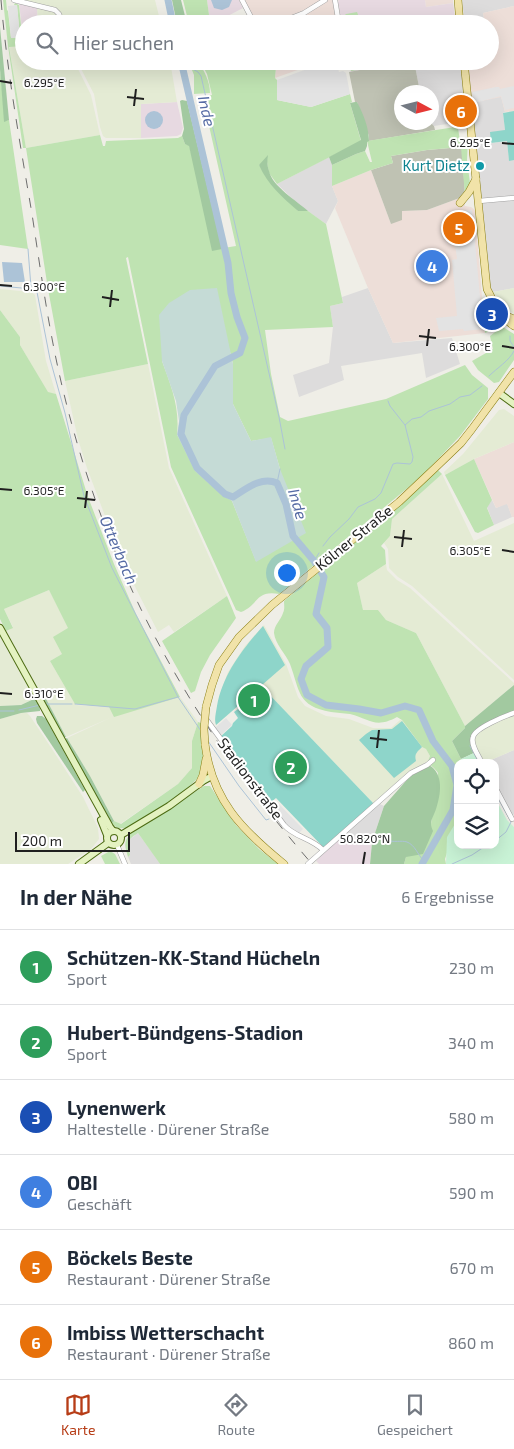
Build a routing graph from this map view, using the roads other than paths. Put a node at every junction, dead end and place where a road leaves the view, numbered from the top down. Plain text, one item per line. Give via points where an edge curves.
1 (14, 0) edge
2 (242, 0) edge
3 (325, 0) edge
4 (334, 0) edge
5 (458, 0) edge
6 (59, 15) edge
7 (250, 15) edge
8 (297, 15) edge
9 (337, 15) edge
10 (459, 15) edge
11 (465, 70) edge
12 (476, 178) junction
13 (514, 198) edge
14 (479, 201) junction
15 (460, 203) dead end
16 (514, 325) edge
17 (514, 372) edge
18 (500, 394) junction
19 (514, 404) edge
20 (0, 628) edge
21 (514, 713) edge
22 (206, 719) dead end
23 (206, 754) junction
24 (480, 759) edge
25 (433, 760) dead end
26 (212, 776) junction
27 (198, 784) junction
28 (499, 794) edge
29 (512, 818) dead end
30 (110, 833) junction
31 (120, 835) junction
32 (108, 843) junction
33 (117, 845) junction
34 (322, 850) junction
35 (79, 864) edge
36 (125, 864) edge
37 (284, 864) edge
38 (308, 864) edge

1 - 6 street via 55,10
2 - 7 street
3 - 8 street
4 - 9 street
5 - 10 main road
11 - 12 main road
12 - 14 main road
12 - 15 main road
13 - 14 street
14 - 16 main road via 487,288 505,320
17 - 18 main road, Kölner Straße
18 - 19 street
18 - 23 main road, Kölner Straße, bridge via 442,462 399,502 272,605 239,637 219,665 212,685 204,729
20 - 30 street
21 - 24 street via 473,736 472,743
22 - 34 street, Stadionstraße via 288,830 312,841
23 - 26 main road, Kölner Straße
23 - 27 main road
25 - 34 street via 411,773
26 - 27 street
26 - 37 main road, Kölner Straße via 219,794 240,824
27 - 31 street via 169,806
28 - 29 street
30 - 31 street via 118,832
30 - 32 street
31 - 33 street via 121,841
32 - 33 street
32 - 35 street
33 - 36 street
34 - 38 street

